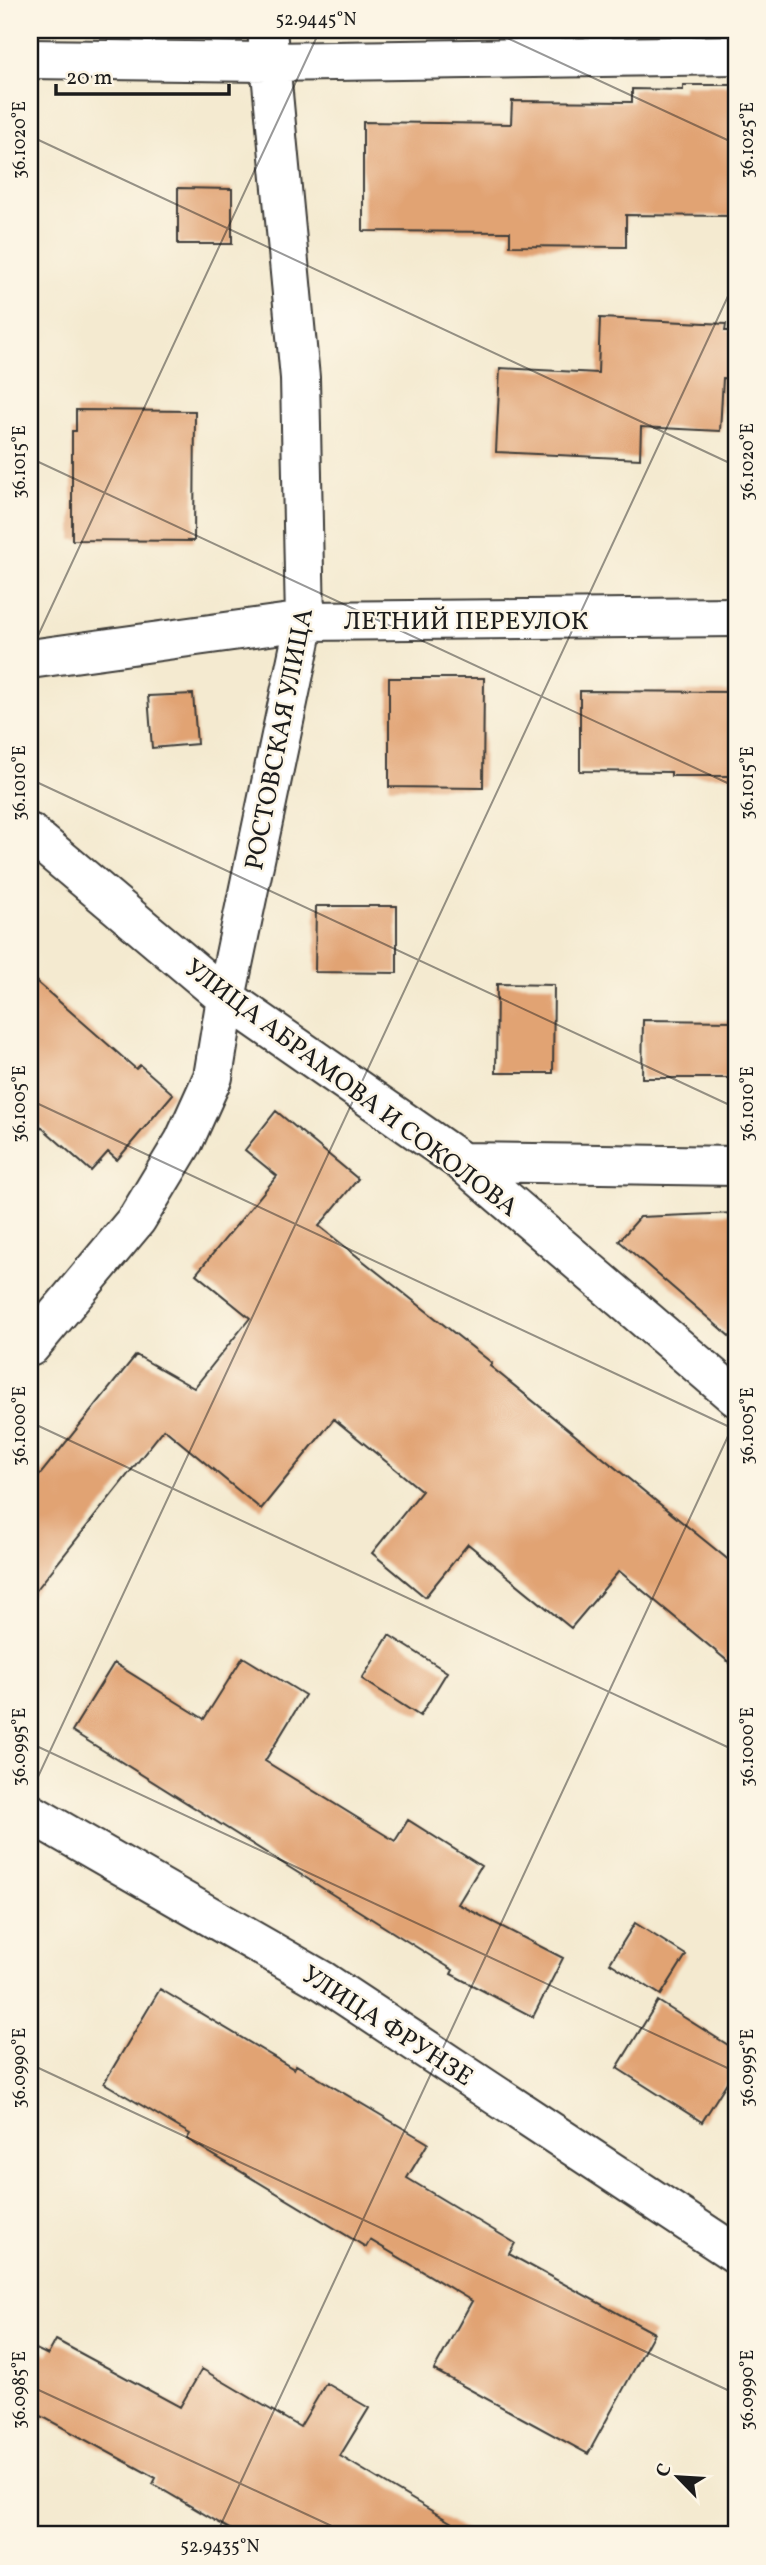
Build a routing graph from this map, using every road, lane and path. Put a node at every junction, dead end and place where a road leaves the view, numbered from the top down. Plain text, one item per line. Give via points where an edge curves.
1 (267, 46) edge
2 (736, 55) edge
3 (30, 59) edge
4 (736, 617) edge
5 (305, 621) junction
6 (30, 659) edge
7 (30, 833) edge
8 (226, 998) junction
9 (461, 1162) junction
10 (736, 1166) edge
11 (30, 1347) edge
12 (736, 1396) edge
13 (30, 1813) edge
14 (736, 2255) edge

1 - 2 street
1 - 3 street
1 - 5 street, РОСТОВСКАЯ УЛИЦА via 300,378
4 - 5 street, ЛЕТНИЙ ПЕРЕУЛОК
5 - 6 street, ЛЕТНИЙ ПЕРЕУЛОК
5 - 8 street, РОСТОВСКАЯ УЛИЦА
7 - 8 street, УЛИЦА АБРАМОВА И СОКОЛОВА
8 - 9 street, УЛИЦА АБРАМОВА И СОКОЛОВА
8 - 11 street, РОСТОВСКАЯ УЛИЦА via 213,1077 184,1141 137,1219
9 - 10 street
9 - 12 street, УЛИЦА АБРАМОВА И СОКОЛОВА
13 - 14 street, УЛИЦА ФРУНЗЕ via 323,1981

